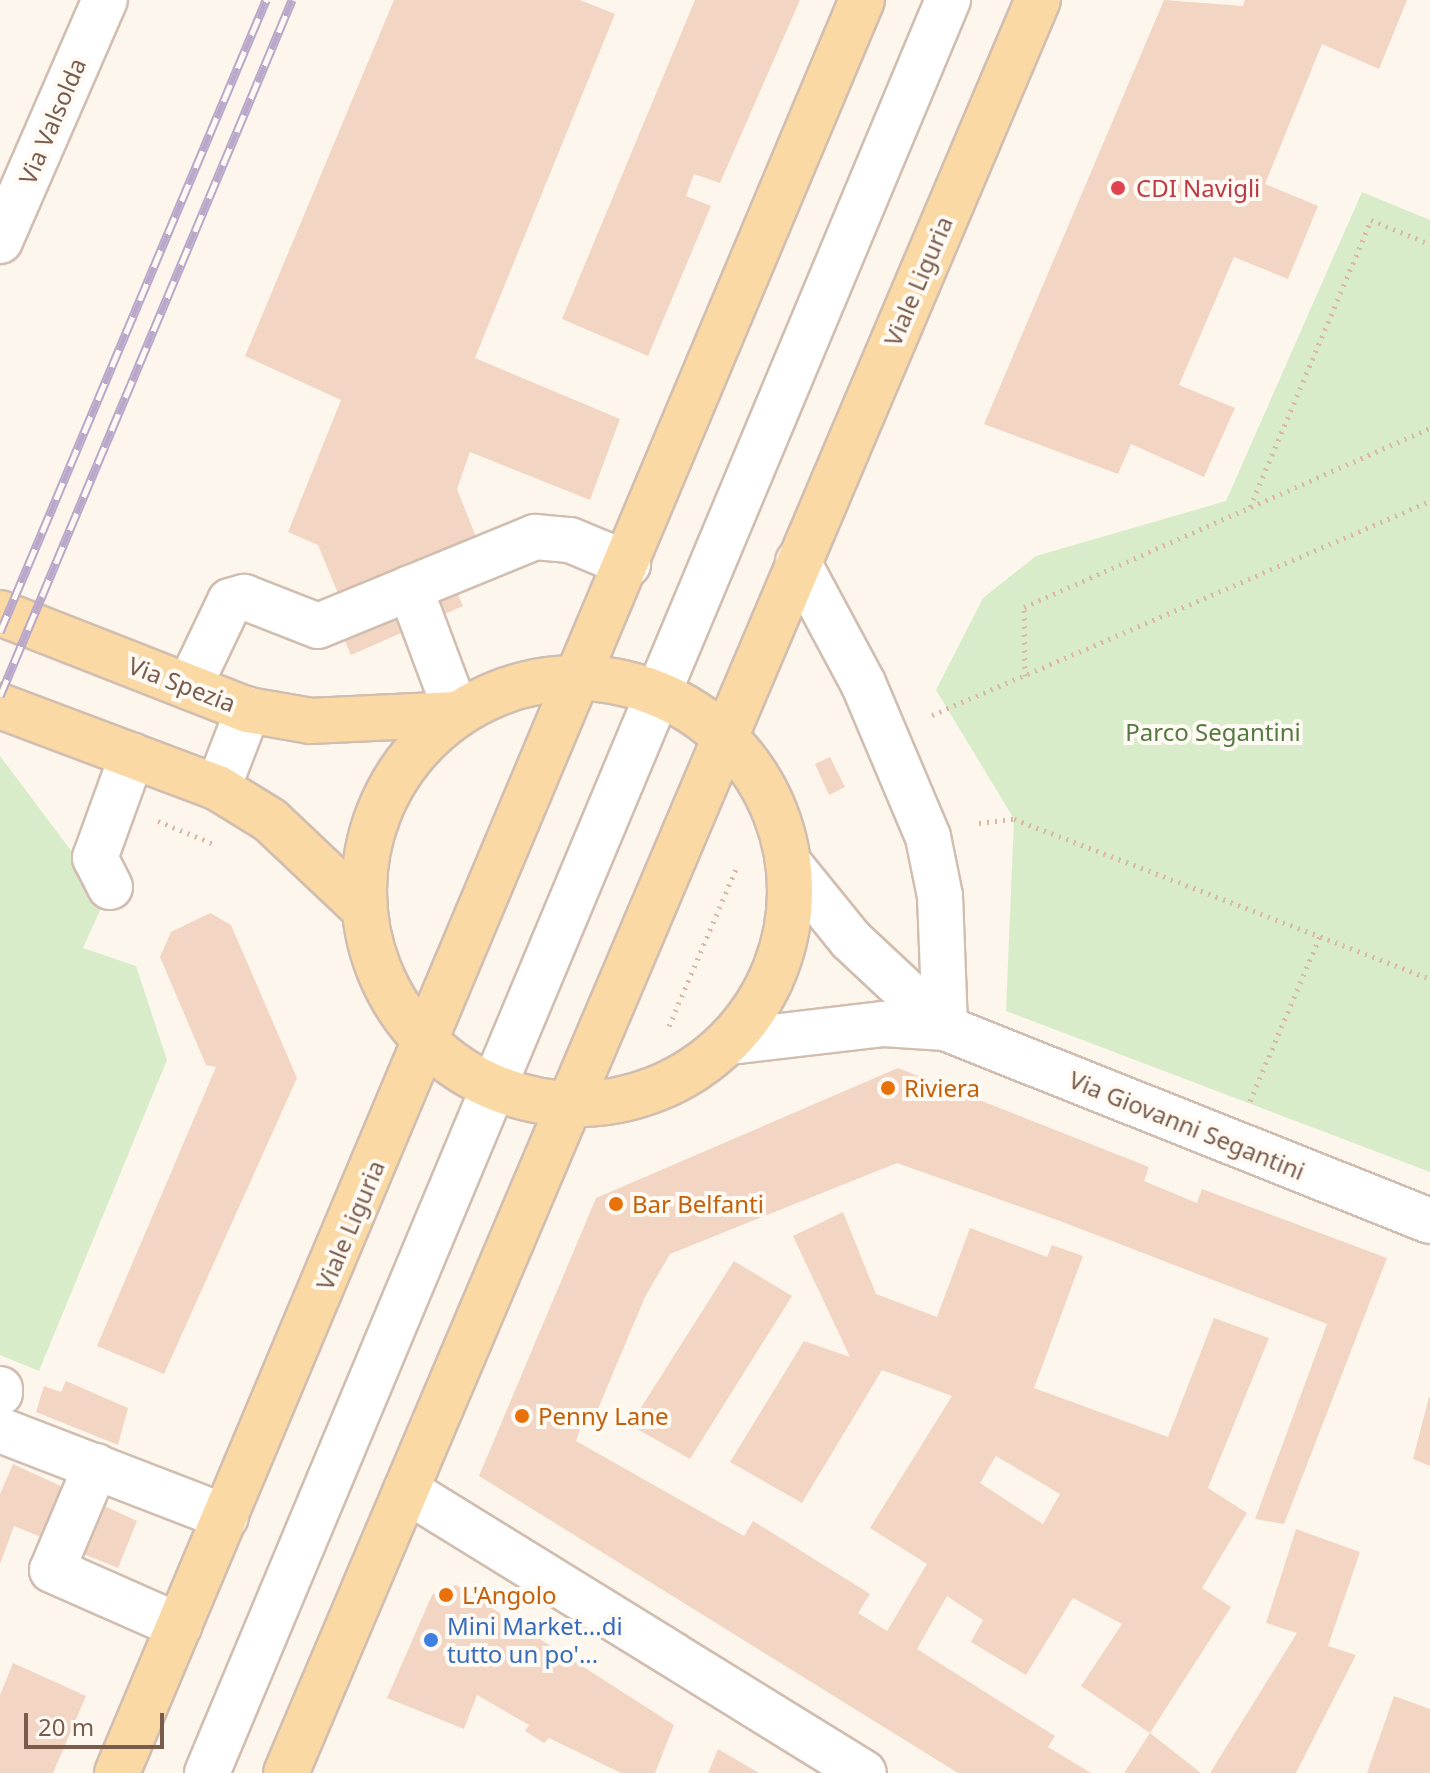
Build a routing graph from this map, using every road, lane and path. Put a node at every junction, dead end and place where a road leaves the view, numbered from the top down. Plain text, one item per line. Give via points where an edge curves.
1 (105, 0) edge
2 (862, 0) edge
3 (948, 0) edge
4 (1038, 0) edge
5 (0, 241) edge
6 (1430, 244) edge
7 (1430, 428) edge
8 (1430, 501) edge
9 (1249, 508) junction
10 (798, 562) junction
11 (628, 564) junction
12 (410, 588) junction
13 (0, 613) edge
14 (1025, 676) junction
15 (581, 677) junction
16 (189, 687) junction
17 (655, 691) junction
18 (0, 706) edge
19 (248, 710) junction
20 (457, 714) junction
21 (932, 715) dead end
22 (725, 736) junction
23 (132, 756) junction
24 (218, 788) junction
25 (148, 817) dead end
26 (979, 823) dead end
27 (214, 844) dead end
28 (791, 866) junction
29 (736, 869) dead end
30 (110, 887) dead end
31 (364, 909) junction
32 (1320, 936) junction
33 (1430, 979) edge
34 (669, 1026) dead end
35 (945, 1028) junction
36 (730, 1042) junction
37 (427, 1043) junction
38 (497, 1089) junction
39 (568, 1106) junction
40 (1244, 1115) dead end
41 (1430, 1221) edge
42 (0, 1430) edge
43 (96, 1466) junction
44 (406, 1490) junction
45 (226, 1517) junction
46 (179, 1626) junction
47 (117, 1773) edge
48 (207, 1773) edge
49 (286, 1773) edge
50 (864, 1773) edge

1 - 5 street, Via Valsolda
2 - 11 main road
3 - 17 street
4 - 10 main road, Viale Liguria
6 - 9 path via 1371,220
7 - 9 path
8 - 14 path
9 - 14 path via 1024,607
10 - 22 main road, Viale Liguria
10 - 35 street via 868,694 928,837 940,896
11 - 12 street via 570,540 535,537
11 - 15 main road, Viale Liguria
12 - 16 street via 318,626 244,597 230,601
12 - 20 street
13 - 16 main road, Via Spezia
14 - 21 path
15 - 17 main road
15 - 20 main road via 506,684
15 - 37 main road, Viale Liguria
16 - 19 main road, Via Spezia
17 - 22 main road
17 - 38 street
18 - 23 main road
19 - 20 main road via 311,721
19 - 24 street, Via Spezia
20 - 31 main road via 427,738 383,802 370,838
22 - 28 main road via 767,794
22 - 39 main road
23 - 24 main road
23 - 30 street via 95,858
24 - 31 main road via 270,820
25 - 27 path
26 - 32 path via 1014,819
28 - 35 street via 851,940
28 - 36 main road via 787,936 762,999
29 - 34 path
31 - 37 main road via 389,1002
32 - 33 path
32 - 40 path
35 - 36 street via 884,1024
35 - 41 street, Via Giovanni Segantini
36 - 39 main road via 653,1090
37 - 38 main road
37 - 45 main road, Viale Liguria
38 - 39 main road
38 - 48 street
39 - 44 main road
42 - 43 street
43 - 45 street
43 - 46 street via 52,1570
44 - 49 main road
44 - 50 street
45 - 46 main road, Viale Liguria
46 - 47 main road, Viale Liguria

